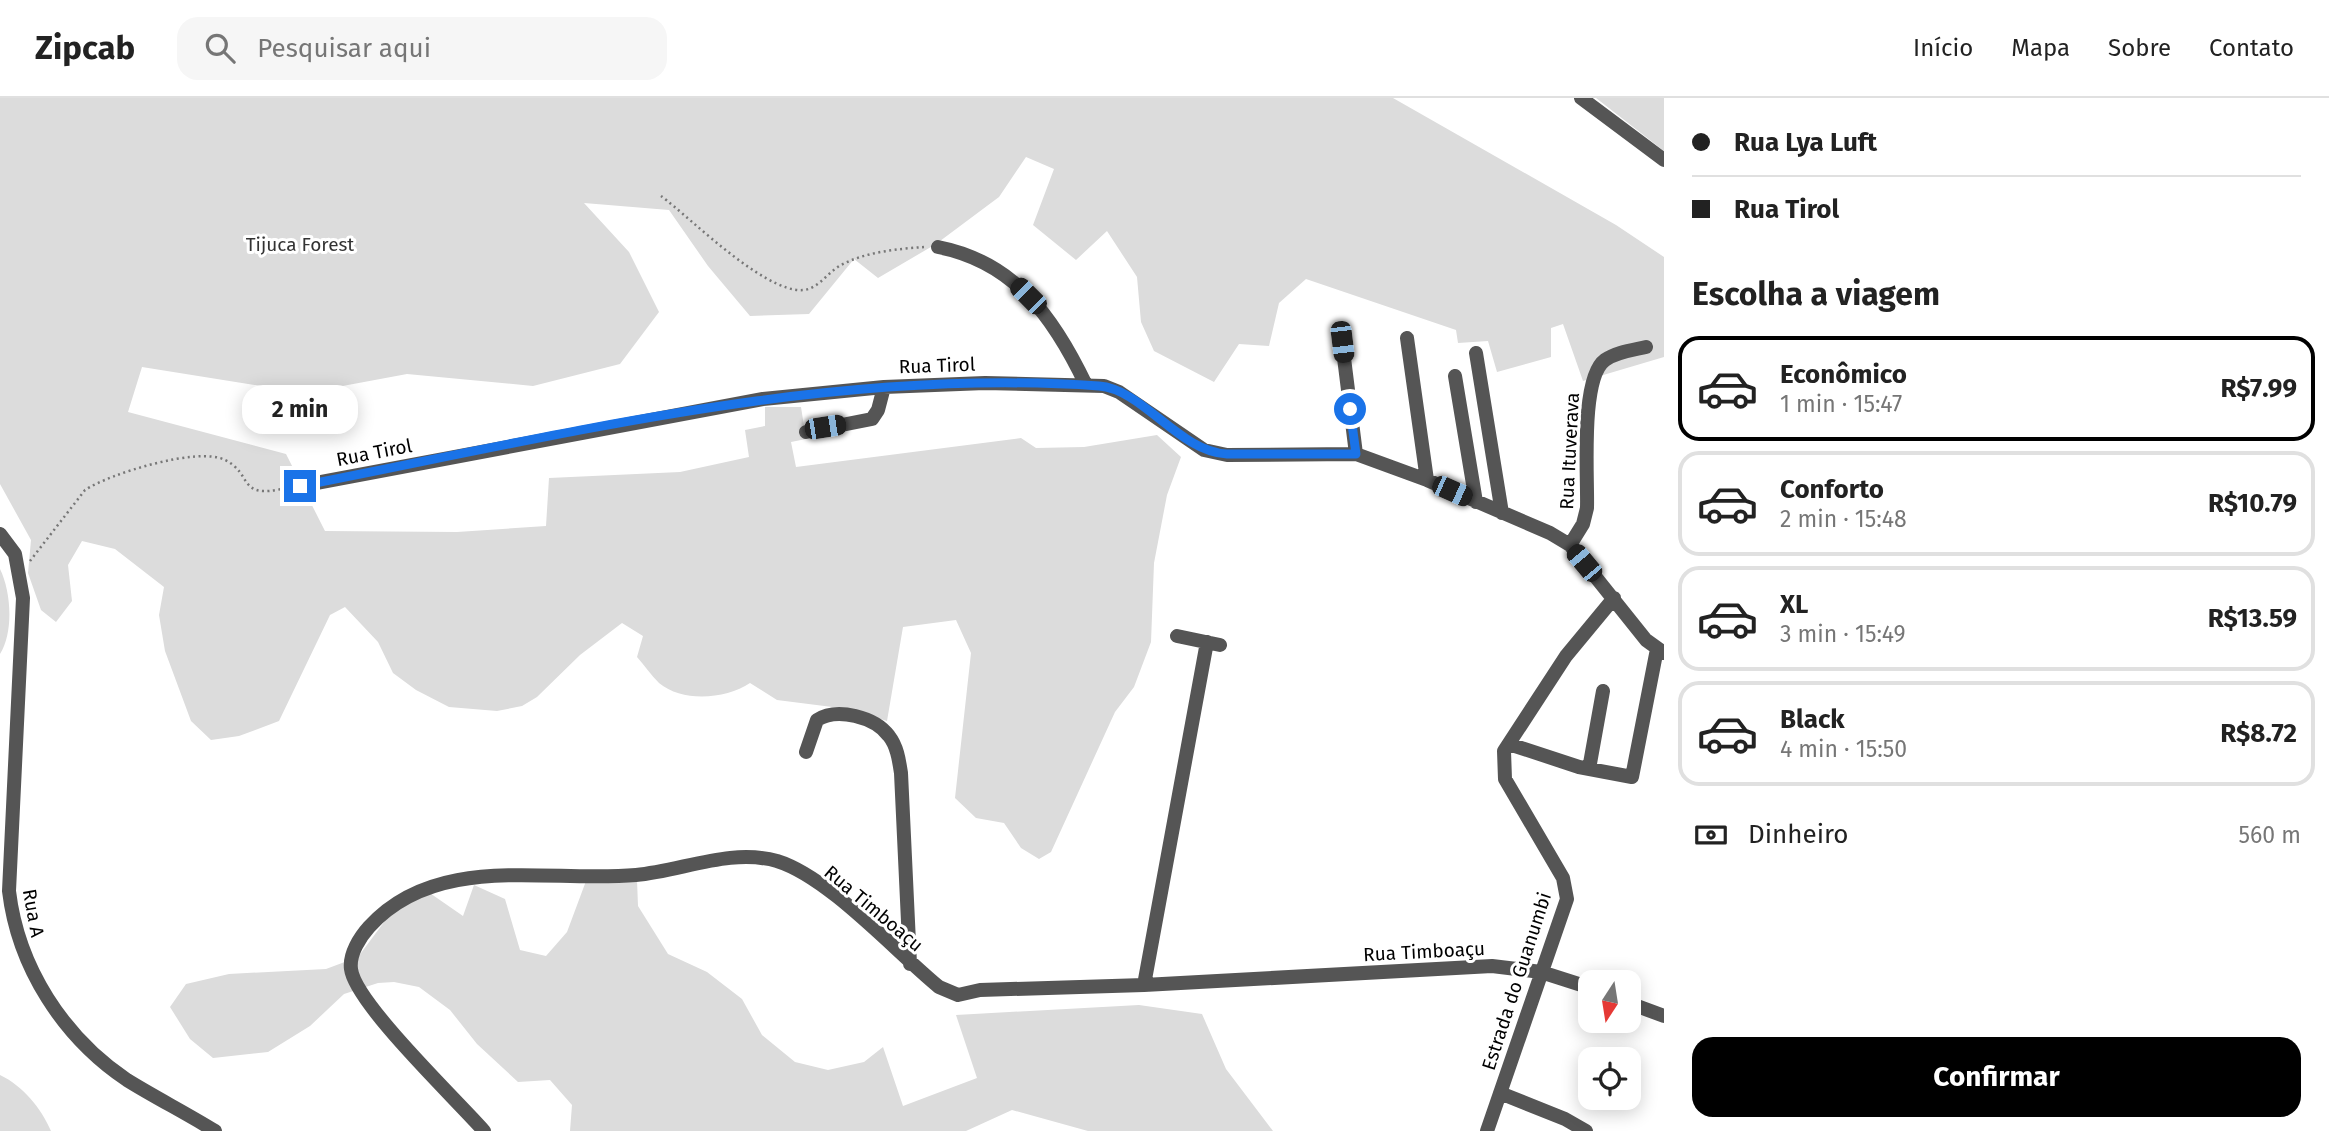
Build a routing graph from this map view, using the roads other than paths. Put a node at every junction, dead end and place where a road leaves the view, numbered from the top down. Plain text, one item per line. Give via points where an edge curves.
1 (1581, 98) edge
2 (1664, 160) edge
3 (938, 247) road end
4 (1407, 338) dead end
5 (1342, 342) dead end
6 (1646, 348) dead end
7 (1476, 353) dead end
8 (1455, 376) dead end
9 (1086, 385) junction
10 (884, 387) junction
11 (806, 432) dead end
12 (1356, 454) junction
13 (1427, 480) junction
14 (300, 486) road end
15 (1476, 502) junction
16 (1502, 513) junction
17 (0, 534) edge
18 (1570, 545) junction
19 (1614, 598) junction
20 (1177, 636) dead end
21 (1661, 651) edge
22 (1603, 691) dead end
23 (1509, 744) junction
24 (806, 752) dead end
25 (1589, 769) junction
26 (911, 964) junction
27 (1541, 972) junction
28 (1578, 984) edge
29 (1144, 985) junction
30 (1642, 1008) edge
31 (1664, 1016) edge
32 (1500, 1093) junction
33 (215, 1131) edge
34 (484, 1131) edge
35 (1487, 1131) edge
36 (1586, 1131) edge

1 - 2 street
3 - 9 street via 980,258 1018,286 1050,322
4 - 13 street
5 - 12 street
6 - 18 street, Rua Ituverava via 1604,360 1595,371 1589,402 1587,508
7 - 16 street
8 - 15 street
9 - 10 street, Rua Tirol
9 - 12 street, Rua Tirol via 1119,392 1194,445 1216,454
10 - 11 street via 872,419
10 - 14 street, Rua Tirol via 763,398
12 - 13 street, Rua Tirol
13 - 15 street, Rua Tirol
15 - 16 street, Rua Tirol
16 - 18 street, Rua Tirol
17 - 33 street, Rua A via 12,547 23,598 9,891 17,938 41,991 92,1051 128,1080
18 - 19 street, Rua Tirol
19 - 21 street, Rua Tirol
19 - 23 street, Estrada do Guanumbi via 1566,656
20 - 29 street via 1214,643
21 - 25 street via 1632,777
22 - 25 street
23 - 25 street
23 - 27 street, Estrada do Guanumbi via 1503,763 1505,779 1566,889 1567,899
24 - 26 street via 817,720 837,714 868,721 888,734 894,744 901,773
26 - 29 street, Rua Timboaçu via 939,987 958,995 980,990
26 - 34 street, Rua Timboaçu via 832,894 787,865 758,858 735,857 635,875 489,877 427,887 382,913 356,946 350,966 354,981 374,1011
27 - 28 street, Rua Timboaçu
27 - 29 street, Rua Timboaçu via 1492,966
27 - 32 street, Estrada do Guanumbi
30 - 31 street
32 - 35 street, Estrada do Guanumbi
32 - 36 street

